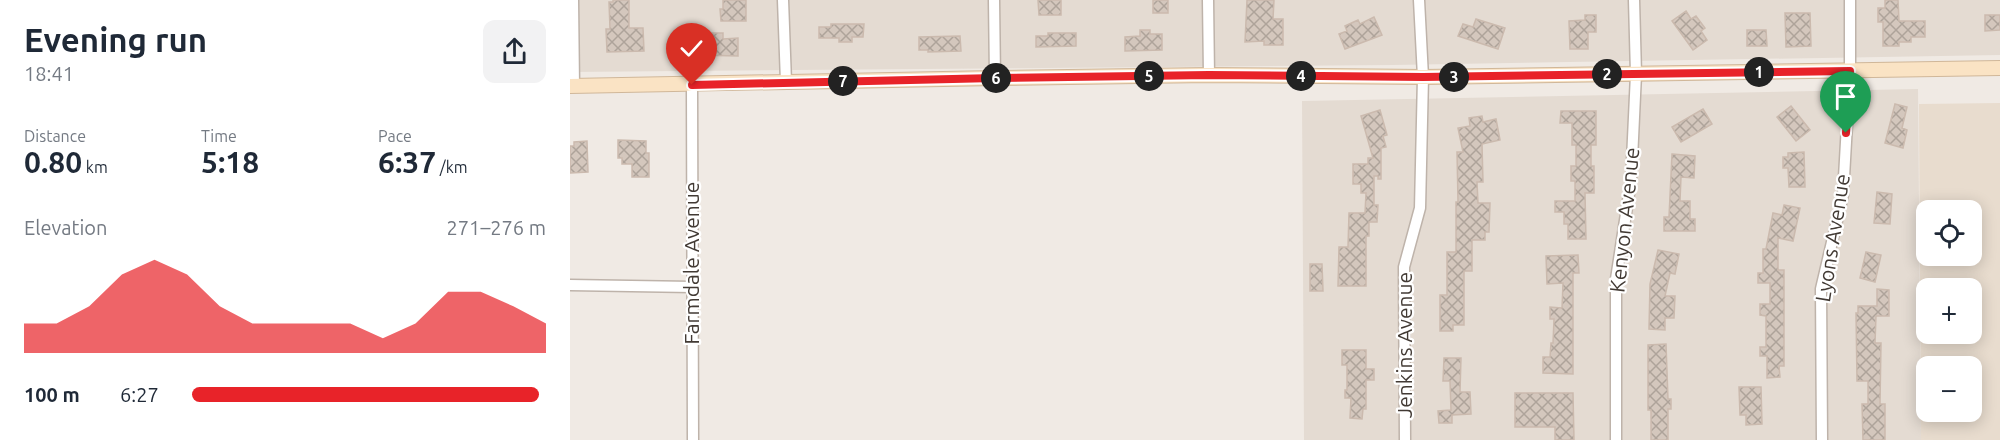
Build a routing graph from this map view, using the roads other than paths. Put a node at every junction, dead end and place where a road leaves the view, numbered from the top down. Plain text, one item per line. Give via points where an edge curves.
1 (573, 0) edge
2 (783, 0) edge
3 (994, 0) edge
4 (1208, 0) edge
5 (1419, 0) edge
6 (1634, 0) edge
7 (1850, 0) edge
8 (2000, 68) edge
9 (1850, 71) junction
10 (1636, 74) junction
11 (1209, 75) junction
12 (1423, 77) junction
13 (995, 78) junction
14 (786, 82) junction
15 (692, 85) junction
16 (572, 86) edge
17 (570, 285) edge
18 (692, 287) junction
19 (693, 440) edge
20 (1405, 440) edge
21 (1616, 440) edge
22 (1822, 440) edge

1 - 16 street
2 - 14 street
3 - 13 street
4 - 11 street
5 - 12 street, Jenkins Avenue
6 - 10 street, Kenyon Avenue
7 - 9 street, Lyons Avenue
8 - 9 main road
9 - 10 main road
9 - 22 street, Lyons Avenue via 1843,195 1821,289
10 - 12 main road
10 - 21 street, Kenyon Avenue via 1631,181 1616,279
11 - 12 main road
11 - 13 main road
12 - 20 street, Jenkins Avenue via 1420,208 1404,267
13 - 14 main road
14 - 15 main road
15 - 16 main road
15 - 18 street, Farmdale Avenue
17 - 18 street
18 - 19 street, Farmdale Avenue

